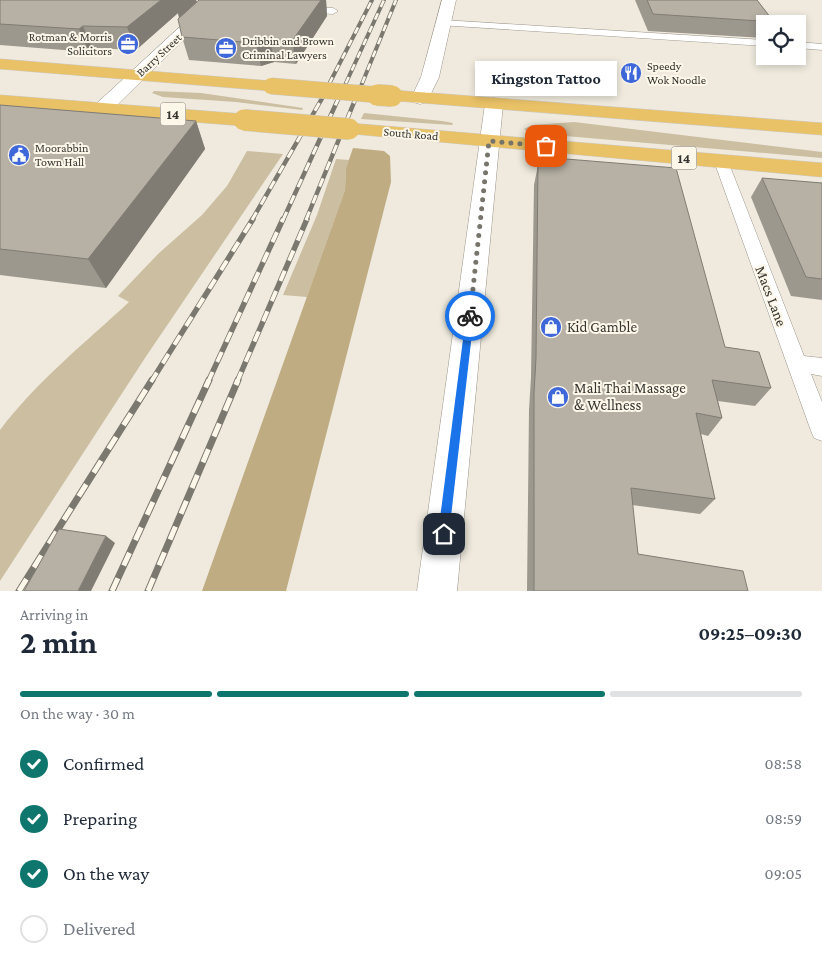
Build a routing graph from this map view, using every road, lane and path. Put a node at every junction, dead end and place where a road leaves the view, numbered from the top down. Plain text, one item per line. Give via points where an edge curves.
1 (449, 0) edge
2 (214, 3) edge
3 (293, 9) edge
4 (333, 12) dead end
5 (443, 23) junction
6 (756, 42) edge
7 (806, 46) edge
8 (822, 47) edge
9 (0, 64) edge
10 (137, 75) junction
11 (420, 98) junction
12 (0, 101) edge
13 (494, 104) junction
14 (102, 109) junction
15 (822, 129) edge
16 (489, 141) junction
17 (721, 161) junction
18 (822, 170) edge
19 (797, 364) junction
20 (822, 367) edge
21 (822, 431) edge
22 (437, 591) edge

1 - 5 street
2 - 10 street, Barry Street
3 - 4 lane
5 - 6 lane
5 - 11 street via 430,77
7 - 8 lane
9 - 10 highway
10 - 11 highway, bridge
10 - 14 street, Barry Street
11 - 13 highway
12 - 14 highway, South Road / 14
13 - 15 highway
13 - 16 street
14 - 16 highway, South Road / 14, bridge
16 - 17 highway, South Road / 14
16 - 22 street
17 - 18 highway, South Road / 14
17 - 19 lane, Macs Lane
19 - 20 lane
19 - 21 lane, Macs Lane

